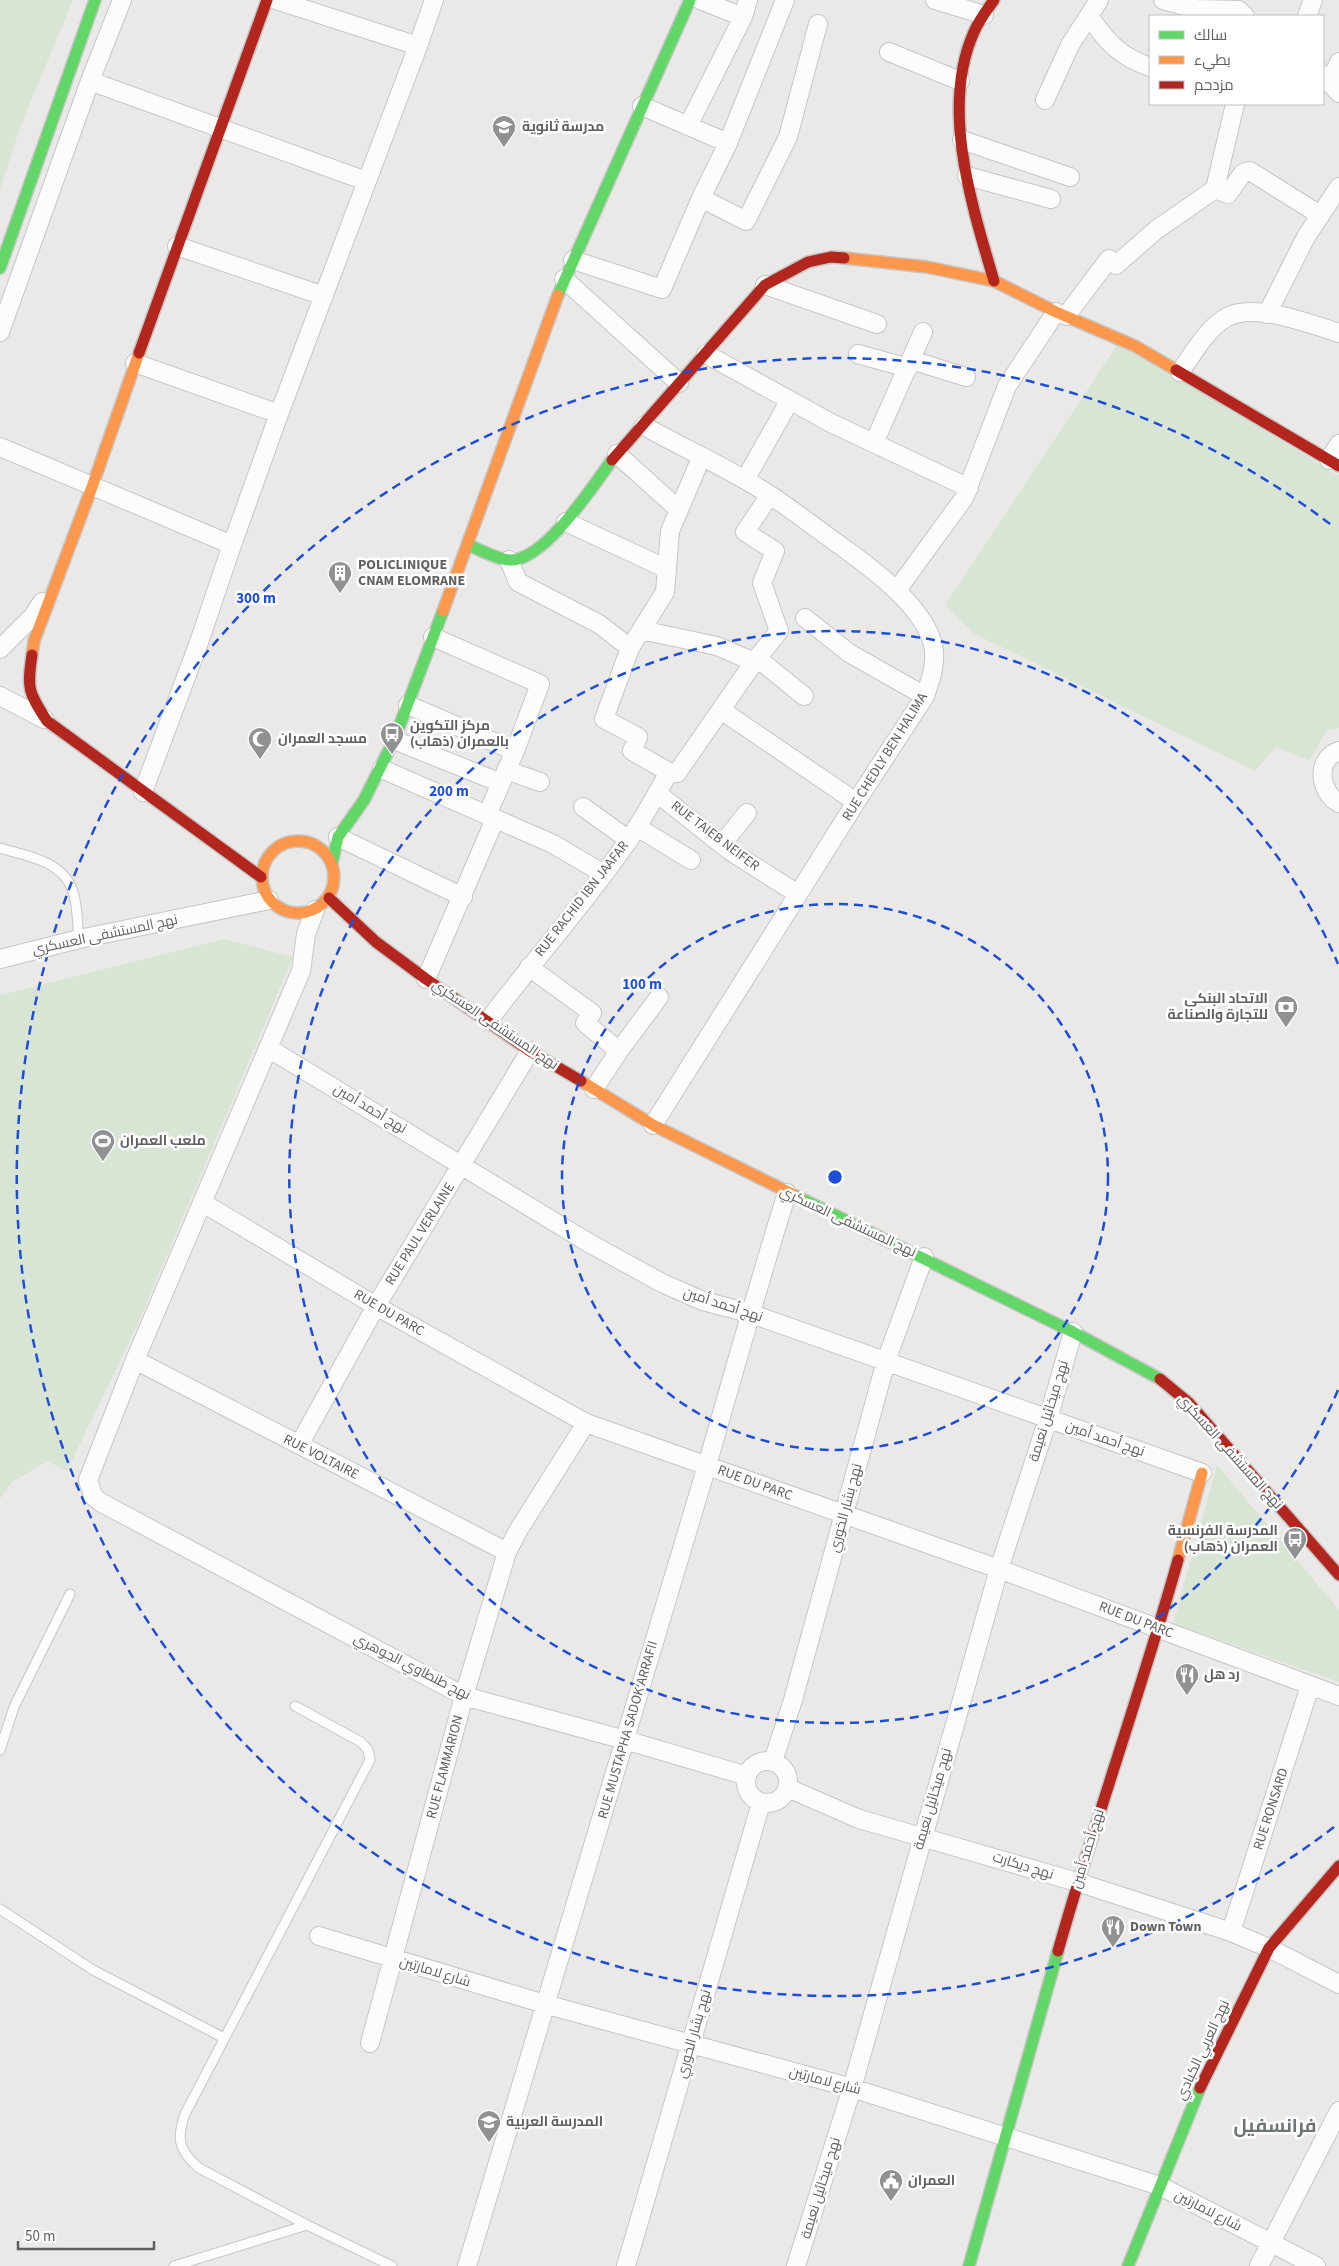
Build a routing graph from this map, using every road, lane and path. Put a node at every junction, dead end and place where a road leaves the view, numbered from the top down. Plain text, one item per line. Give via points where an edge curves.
1 (95, 0) edge
2 (122, 0) edge
3 (267, 0) edge
4 (276, 0) edge
5 (434, 0) edge
6 (690, 0) edge
7 (700, 0) edge
8 (748, 0) edge
9 (784, 0) edge
10 (935, 0) edge
11 (994, 0) edge
12 (1099, 0) edge
13 (1163, 0) edge
14 (1313, 0) edge
15 (984, 15) junction
16 (1244, 15) edge
17 (1307, 15) edge
18 (1089, 16) junction
19 (743, 17) junction
20 (818, 24) dead end
21 (418, 46) junction
22 (889, 52) dead end
23 (1339, 62) edge
24 (1149, 67) edge
25 (90, 81) junction
26 (960, 81) junction
27 (1331, 83) edge
28 (1045, 100) dead end
29 (1235, 105) edge
30 (642, 106) junction
31 (688, 126) junction
32 (222, 128) junction
33 (962, 140) junction
34 (728, 143) junction
35 (967, 176) junction
36 (1070, 177) dead end
37 (366, 181) junction
38 (1339, 187) edge
39 (1215, 189) junction
40 (701, 198) junction
41 (1051, 199) dead end
42 (1320, 215) junction
43 (177, 246) junction
44 (573, 260) junction
45 (0, 268) edge
46 (564, 279) junction
47 (994, 281) junction
48 (764, 285) junction
49 (324, 296) junction
50 (1061, 314) junction
51 (1267, 314) junction
52 (877, 324) dead end
53 (0, 332) edge
54 (923, 332) dead end
55 (1339, 333) edge
56 (706, 354) junction
57 (858, 354) dead end
58 (135, 363) junction
59 (910, 364) junction
60 (1180, 372) junction
61 (966, 377) dead end
62 (679, 383) junction
63 (790, 400) junction
64 (280, 414) junction
65 (644, 426) junction
66 (874, 443) junction
67 (1339, 444) edge
68 (0, 447) edge
69 (617, 454) junction
70 (701, 458) junction
71 (1334, 463) edge
72 (745, 480) junction
73 (92, 487) junction
74 (969, 488) junction
75 (770, 495) junction
76 (678, 509) junction
77 (566, 522) junction
78 (232, 545) junction
79 (468, 545) junction
80 (509, 560) junction
81 (668, 569) junction
82 (53, 588) junction
83 (897, 590) junction
84 (805, 618) dead end
85 (641, 630) junction
86 (433, 638) junction
87 (630, 648) junction
88 (0, 649) edge
89 (756, 660) junction
90 (0, 696) edge
91 (804, 696) dead end
92 (925, 696) junction
93 (408, 705) junction
94 (721, 710) junction
95 (47, 721) junction
96 (394, 740) junction
97 (515, 751) junction
98 (1339, 751) edge
99 (382, 768) junction
100 (669, 772) junction
101 (504, 777) junction
102 (540, 782) dead end
103 (143, 792) junction
104 (657, 793) junction
105 (856, 802) junction
106 (1339, 803) edge
107 (582, 807) dead end
108 (746, 813) dead end
109 (491, 817) junction
110 (633, 833) junction
111 (338, 837) junction
112 (722, 844) junction
113 (0, 848) edge
114 (691, 860) dead end
115 (332, 862) junction
116 (604, 874) junction
117 (261, 877) junction
118 (798, 894) junction
119 (463, 897) junction
120 (329, 898) junction
121 (269, 900) junction
122 (315, 910) junction
123 (80, 939) junction
124 (0, 959) edge
125 (529, 967) junction
126 (426, 979) junction
127 (659, 997) dead end
128 (488, 1021) junction
129 (268, 1048) junction
130 (530, 1051) junction
131 (619, 1051) junction
132 (594, 1089) junction
133 (653, 1125) junction
134 (462, 1166) junction
135 (787, 1192) junction
136 (203, 1202) junction
137 (924, 1257) junction
138 (376, 1306) junction
139 (749, 1313) junction
140 (1073, 1332) junction
141 (135, 1360) junction
142 (886, 1361) junction
143 (1048, 1419) junction
144 (586, 1423) junction
145 (299, 1445) junction
146 (706, 1466) junction
147 (1202, 1473) joint
148 (844, 1515) junction
149 (507, 1552) junction
150 (999, 1569) junction
151 (1339, 1575) edge
152 (70, 1594) dead end
153 (1158, 1629) junction
154 (1310, 1686) junction
155 (464, 1696) junction
156 (1339, 1696) edge
157 (295, 1706) dead end
158 (625, 1740) junction
159 (0, 1750) edge
160 (772, 1761) junction
161 (747, 1776) junction
162 (788, 1788) junction
163 (761, 1803) junction
164 (923, 1836) junction
165 (1339, 1866) edge
166 (1077, 1882) junction
167 (0, 1909) edge
168 (1231, 1932) junction
169 (319, 1936) dead end
170 (1268, 1948) junction
171 (394, 1959) junction
172 (1339, 1984) edge
173 (548, 2005) junction
174 (224, 2038) junction
175 (370, 2043) dead end
176 (690, 2045) junction
177 (852, 2088) junction
178 (1339, 2111) edge
179 (1006, 2136) junction
180 (1160, 2186) junction
181 (307, 2225) junction
182 (1271, 2243) junction
183 (174, 2266) edge
184 (392, 2266) edge
185 (467, 2266) edge
186 (626, 2266) edge
187 (796, 2266) edge
188 (969, 2266) edge
189 (1128, 2266) edge
190 (1259, 2266) edge
191 (1316, 2266) edge

1 - 45 street
2 - 25 street
3 - 32 street
4 - 21 street
5 - 21 street
6 - 30 street
7 - 19 street
8 - 19 street
9 - 34 street
10 - 15 street
11 - 15 street
12 - 18 street
13 - 16 street via 1196,9 1239,10
14 - 17 street
15 - 26 street via 972,35
18 - 24 street via 1116,50
18 - 28 street via 1070,44
19 - 31 street
20 - 40 street via 788,137 746,221
21 - 37 street
22 - 26 street
23 - 27 street
25 - 32 street
25 - 53 street
26 - 33 street
29 - 39 street
30 - 31 street
30 - 44 street
31 - 34 street
32 - 37 street
32 - 43 street
33 - 35 street
33 - 36 street
34 - 40 street
35 - 41 street
35 - 47 street
37 - 49 street
38 - 42 street
39 - 42 street via 1228,194 1243,173 1250,171
39 - 50 street via 1156,230 1116,264 1110,259
40 - 44 street via 662,289
42 - 51 street
43 - 49 street
43 - 58 street
44 - 46 street
46 - 62 street
46 - 79 street
47 - 48 street via 927,267 831,257 808,262
47 - 50 street
48 - 52 street
48 - 56 street
49 - 64 street
50 - 60 street via 1134,346
50 - 74 street via 1007,386
51 - 55 street
51 - 60 street via 1250,311 1225,317 1210,331
54 - 59 street
56 - 62 street
56 - 63 street
57 - 59 street
58 - 64 street
58 - 73 street
59 - 61 street
59 - 66 street
60 - 71 street
62 - 65 street
63 - 66 street
63 - 72 street
64 - 78 street
65 - 69 street
65 - 70 street, RUE CHEDLY BEN HALIMA
66 - 74 street
67 - 71 street
68 - 73 street
69 - 76 street
69 - 77 street
70 - 72 street, RUE CHEDLY BEN HALIMA
70 - 76 street
72 - 75 street, RUE CHEDLY BEN HALIMA
73 - 78 street
73 - 82 street
74 - 83 street
75 - 83 street, RUE CHEDLY BEN HALIMA
75 - 89 street via 745,532 775,551 762,583 779,631
76 - 81 street via 670,531
77 - 80 street via 530,554 522,559
77 - 81 street
78 - 103 street
79 - 80 street
79 - 86 street
80 - 87 street via 518,582 599,624
81 - 85 street via 665,592
82 - 88 street via 33,616
82 - 95 street via 34,641 28,684 33,700
83 - 92 street, RUE CHEDLY BEN HALIMA via 918,616 932,641 932,678
84 - 92 street via 849,653
85 - 87 street
85 - 89 street via 717,646
86 - 93 street
86 - 97 street via 540,684
87 - 100 street via 604,719 638,737 632,752
89 - 91 street
89 - 94 street
90 - 95 street
92 - 105 street, RUE CHEDLY BEN HALIMA
93 - 96 street
93 - 97 street
94 - 100 street via 677,773
94 - 105 street
95 - 103 street
96 - 99 street
96 - 101 street
97 - 101 street
98 - 106 street via 1332,754 1323,768 1322,783
99 - 109 street
99 - 111 street via 356,814
100 - 104 street, RUE RACHID IBN JAAFAR
101 - 102 street
101 - 109 street
103 - 117 street
104 - 110 street, RUE RACHID IBN JAAFAR
104 - 112 street, RUE TAIEB NEIFER
105 - 118 street, RUE CHEDLY BEN HALIMA
107 - 110 street
108 - 112 street
109 - 116 street via 553,844
109 - 119 street
110 - 114 street
110 - 116 street, RUE RACHID IBN JAAFAR
111 - 115 street
111 - 119 street
112 - 118 street, RUE TAIEB NEIFER
113 - 123 lane via 54,865 64,874 72,890
115 - 117 street via 312,843 298,840 284,843 272,851 264,863
115 - 120 street via 334,888
116 - 125 street, RUE RACHID IBN JAAFAR
117 - 121 street
118 - 133 street, RUE CHEDLY BEN HALIMA
119 - 126 street
120 - 122 street
120 - 126 street, نهج المستشفى العسكري via 376,942
121 - 122 street via 279,909 291,913
121 - 123 street, نهج المستشفى العسكري
122 - 129 street via 306,934 301,971
123 - 124 street, نهج المستشفى العسكري
125 - 128 street, RUE RACHID IBN JAAFAR
125 - 131 street via 592,1013 585,1023
126 - 128 street, نهج المستشفى العسكري
127 - 131 street
128 - 130 street, نهج المستشفى العسكري
129 - 134 street, نهج أحمد أمين
129 - 136 street
130 - 132 street, نهج المستشفى العسكري
130 - 134 street, RUE PAUL VERLAINE
131 - 132 street
132 - 133 street, نهج المستشفى العسكري
133 - 135 street, نهج المستشفى العسكري
134 - 138 street, RUE PAUL VERLAINE
134 - 139 street, نهج أحمد أمين via 662,1283 703,1301
135 - 137 street, نهج المستشفى العسكري
135 - 139 street, RUE MUSTAPHA SADOK ARRAFII
136 - 138 street, RUE DU PARC
136 - 141 street
137 - 140 street, نهج المستشفى العسكري
137 - 142 street, نهج بشار الخوري
138 - 144 street, RUE DU PARC
138 - 145 street, RUE PAUL VERLAINE
139 - 142 street, نهج أحمد أمين
139 - 146 street, RUE MUSTAPHA SADOK ARRAFII
140 - 143 street, نهج ميخائيل نعيمة
140 - 151 street, نهج المستشفى العسكري via 1160,1380 1189,1403
141 - 145 street, RUE VOLTAIRE
141 - 155 street, نهج طنطاوي الجوهري via 88,1480 93,1496
142 - 143 street, نهج أحمد أمين
142 - 148 street, نهج بشار الخوري
143 - 147 street, نهج أحمد أمين
143 - 150 street, نهج ميخائيل نعيمة
144 - 146 street, RUE DU PARC
144 - 149 street, RUE FLAMMARION
145 - 149 street, RUE VOLTAIRE
146 - 148 street, RUE DU PARC
146 - 158 street, RUE MUSTAPHA SADOK ARRAFII
147 - 153 street, نهج أحمد أمين
148 - 150 street, RUE DU PARC
148 - 160 street, نهج بشار الخوري via 793,1700
149 - 155 street, RUE FLAMMARION
150 - 153 street, RUE DU PARC
150 - 164 street, نهج ميخائيل نعيمة
152 - 159 lane via 14,1706
153 - 154 street, RUE DU PARC
153 - 166 street, نهج أحمد أمين
154 - 156 street, RUE DU PARC
154 - 168 street, RUE RONSARD
155 - 158 street, نهج طنطاوي الجوهري
155 - 171 street, RUE FLAMMARION
157 - 174 lane via 361,1742 368,1750 370,1760
158 - 161 street, نهج طنطاوي الجوهري
158 - 173 street, RUE MUSTAPHA SADOK ARRAFII
160 - 161 street via 757,1763
160 - 162 street via 786,1772
161 - 163 street via 748,1792
162 - 163 street via 777,1801
162 - 164 street, نهج ديكارت via 859,1819
163 - 176 street, نهج بشار الخوري
164 - 166 street, نهج ديكارت
164 - 177 street, نهج ميخائيل نعيمة
165 - 170 street, نهج العربي الكبادي
166 - 168 street, نهج ديكارت
166 - 179 street, نهج أحمد أمين
167 - 174 lane via 93,1970
168 - 170 street, نهج ديكارت
169 - 171 street, شارع لامارتين
170 - 172 street, نهج ديكارت
170 - 180 street, نهج العربي الكبادي via 1209,2067
171 - 173 street, شارع لامارتين
171 - 175 street, RUE FLAMMARION
173 - 176 street, شارع لامارتين
173 - 185 street, RUE MUSTAPHA SADOK ARRAFII
174 - 181 lane via 184,2114 181,2144 188,2158 199,2168
176 - 177 street, شارع لامارتين
176 - 186 street, نهج بشار الخوري
177 - 179 street, شارع لامارتين
177 - 187 street, نهج ميخائيل نعيمة
178 - 182 street
179 - 180 street, شارع لامارتين
179 - 188 street, نهج أحمد أمين
180 - 182 street, شارع لامارتين
180 - 189 street, نهج العربي الكبادي
181 - 183 lane
181 - 184 lane
182 - 190 street
182 - 191 street, شارع لامارتين

